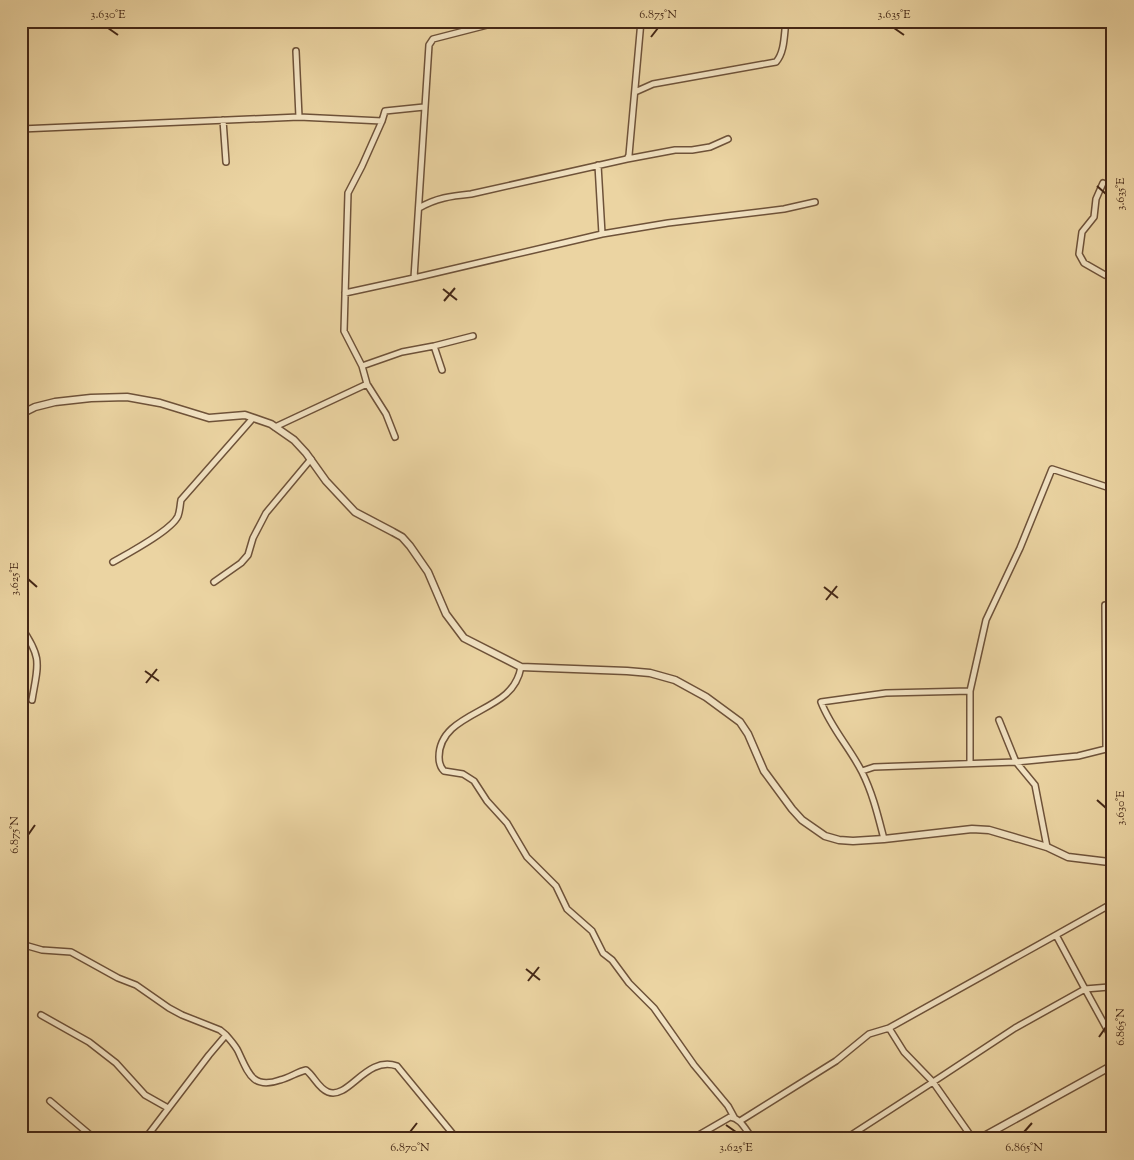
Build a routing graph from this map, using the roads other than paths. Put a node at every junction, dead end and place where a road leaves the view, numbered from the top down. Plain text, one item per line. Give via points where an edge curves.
1 (641, 21) edge
2 (786, 21) edge
3 (501, 22) edge
4 (296, 51) dead end
5 (636, 92) junction
6 (424, 107) junction
7 (299, 117) junction
8 (223, 120) junction
9 (382, 121) junction
10 (21, 129) edge
11 (728, 139) dead end
12 (627, 159) junction
13 (226, 162) dead end
14 (598, 165) junction
15 (1103, 183) dead end
16 (815, 202) dead end
17 (419, 208) junction
18 (602, 234) junction
19 (1113, 277) edge
20 (414, 278) junction
21 (345, 293) junction
22 (472, 336) dead end
23 (434, 346) junction
24 (362, 366) junction
25 (442, 370) dead end
26 (367, 384) junction
27 (21, 414) edge
28 (253, 418) junction
29 (275, 427) junction
30 (395, 437) dead end
31 (310, 459) junction
32 (1113, 488) edge
33 (113, 562) dead end
34 (214, 582) dead end
35 (1113, 605) edge
36 (21, 627) edge
37 (520, 667) junction
38 (970, 691) junction
39 (32, 700) dead end
40 (999, 720) dead end
41 (970, 762) junction
42 (1016, 762) junction
43 (862, 771) junction
44 (884, 839) junction
45 (1047, 847) junction
46 (1113, 862) edge
47 (1113, 904) edge
48 (1056, 935) junction
49 (21, 944) edge
50 (1113, 984) edge
51 (1084, 989) junction
52 (42, 1015) dead end
53 (889, 1028) junction
54 (226, 1035) junction
55 (1113, 1040) edge
56 (1113, 1065) edge
57 (932, 1082) junction
58 (50, 1101) dead end
59 (168, 1108) junction
60 (734, 1117) junction
61 (740, 1121) junction
62 (95, 1139) edge
63 (145, 1139) edge
64 (457, 1139) edge
65 (692, 1139) edge
66 (753, 1139) edge
67 (845, 1139) edge
68 (973, 1139) edge
69 (979, 1139) edge

1 - 5 street
2 - 5 street via 782,50 776,62 653,84
3 - 6 street via 434,39 429,45
4 - 7 street
5 - 12 street
6 - 9 street via 384,111
6 - 17 street
7 - 8 street
7 - 9 street
8 - 10 street
8 - 13 street
9 - 21 street via 348,193
11 - 12 street via 710,147
12 - 14 street
14 - 17 street via 471,194 447,196
14 - 18 street
15 - 19 street via 1096,199 1094,217 1082,232 1079,254 1084,263
16 - 18 street via 784,210
17 - 20 street
18 - 20 street
20 - 21 street
21 - 24 street via 344,331
22 - 23 street
23 - 24 street via 402,352
23 - 25 street
24 - 26 street
26 - 29 street
26 - 30 street via 386,414
27 - 28 street via 55,402 127,397 209,418 245,414
28 - 29 street
28 - 33 street via 181,500 178,516 170,527
29 - 31 street via 294,440
31 - 34 street via 266,513 248,554
31 - 37 street via 326,482 355,512 402,537 410,546 428,572 446,614 464,638
32 - 38 street via 1052,469 986,620
35 - 42 street via 1105,605 1106,749 1078,756
36 - 39 street via 33,645 38,662
37 - 44 street via 627,671 674,680 706,697 740,722 764,771 802,820 825,836 839,840
37 - 60 street via 519,678 506,694 446,735 440,746 442,770 463,774 474,781 507,823 527,857 556,886 567,909 592,932 603,953 654,1008
38 - 41 street
38 - 43 street via 886,693 821,702 827,718
40 - 42 street
41 - 42 street
41 - 43 street
42 - 45 street via 1035,786
43 - 44 street
44 - 45 street via 972,829 989,830
45 - 46 street via 1068,857
47 - 48 street
48 - 51 street
48 - 53 street
49 - 54 street via 42,950 71,952 136,985 169,1008
50 - 51 street
51 - 55 street
51 - 57 street via 1015,1028
52 - 59 street via 89,1042 116,1063 145,1095
53 - 57 street via 904,1052
53 - 61 street via 869,1034 836,1060
54 - 59 street
54 - 64 street via 237,1049 247,1073 264,1083 279,1081 306,1070 325,1090 340,1092 375,1066 397,1066
56 - 69 street
57 - 67 street
57 - 68 street
58 - 62 street
59 - 63 street
60 - 61 street
60 - 65 street
61 - 66 street

